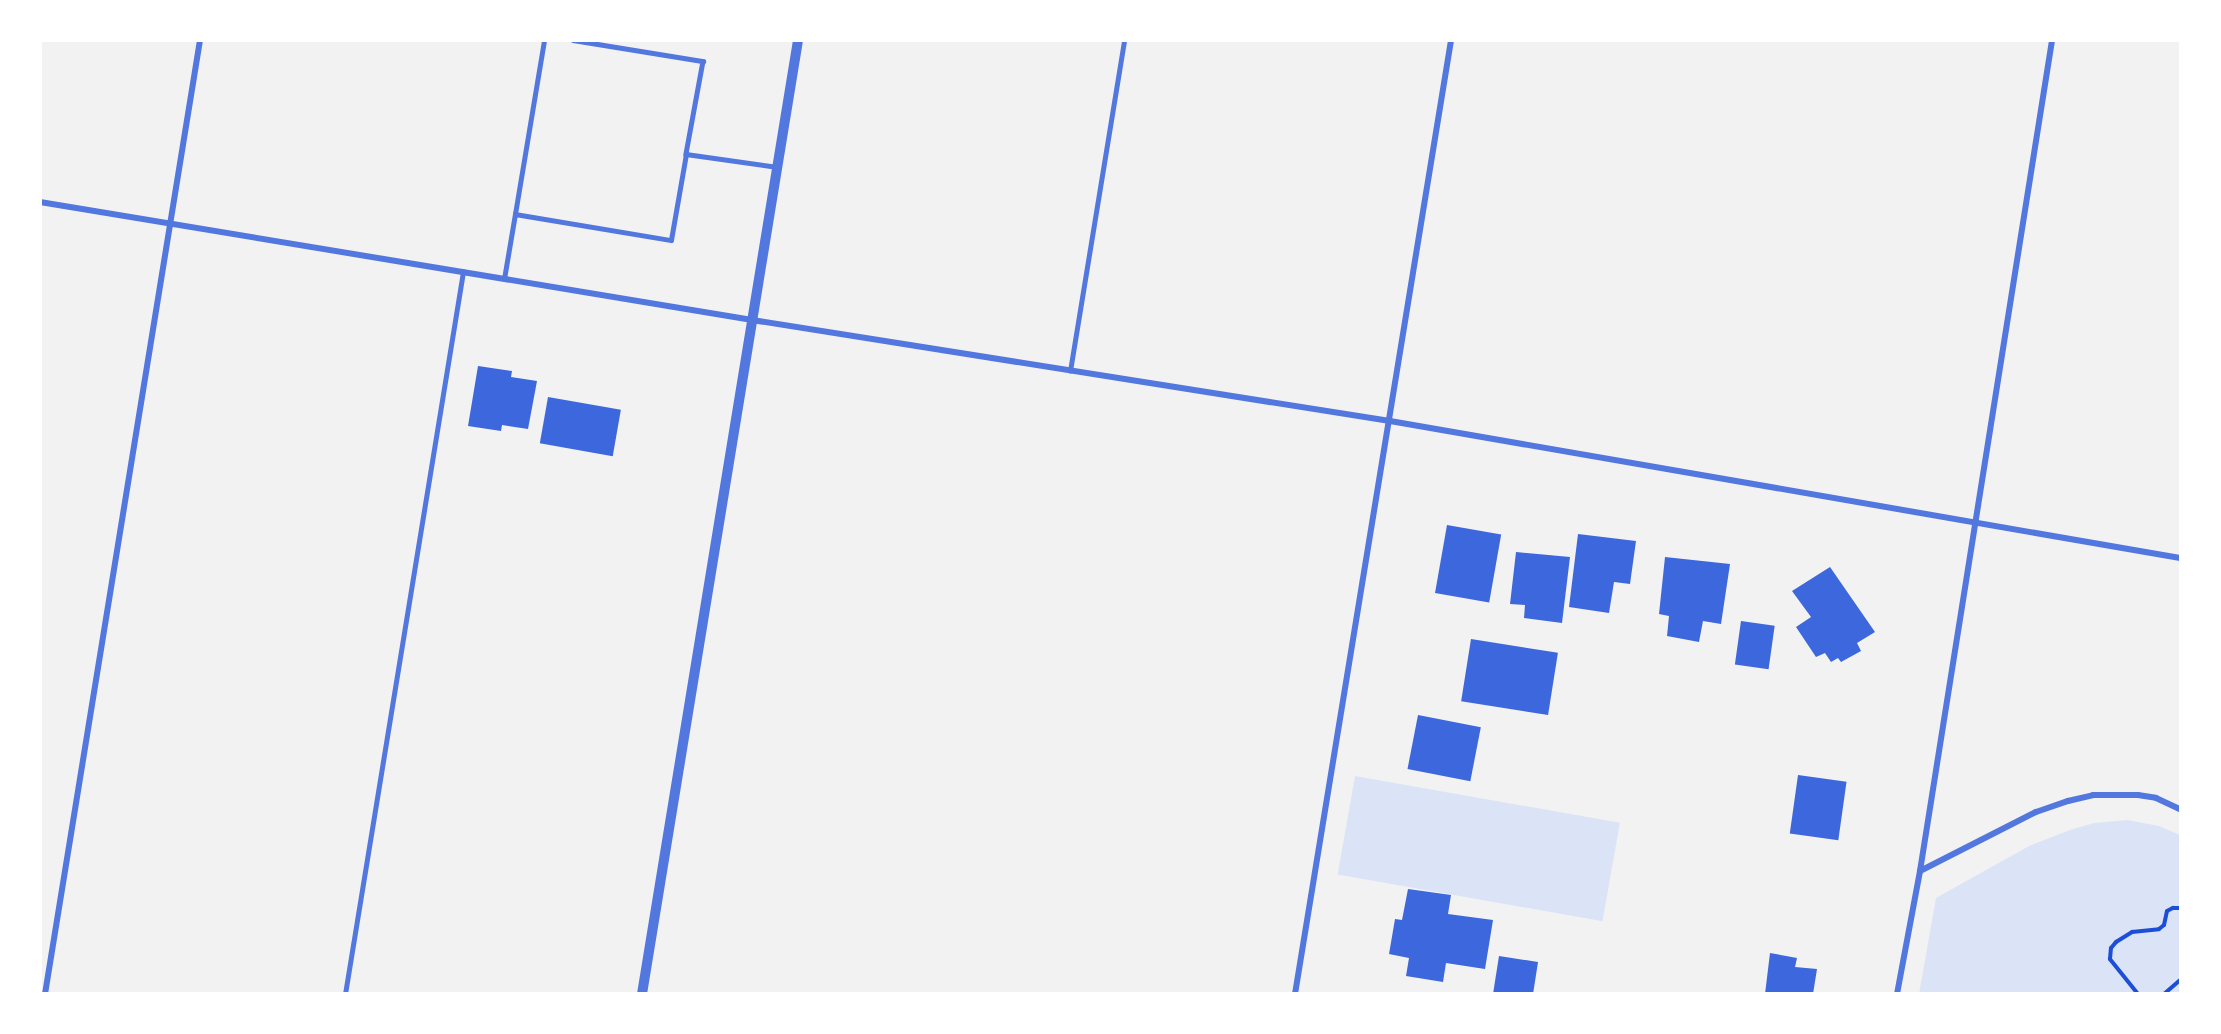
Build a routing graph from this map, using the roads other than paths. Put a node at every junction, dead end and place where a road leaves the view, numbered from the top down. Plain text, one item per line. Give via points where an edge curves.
1 (200, 40) edge
2 (544, 40) edge
3 (573, 40) edge
4 (798, 40) edge
5 (1124, 40) edge
6 (1451, 40) edge
7 (2052, 40) edge
8 (687, 154) junction
9 (777, 167) junction
10 (40, 202) edge
11 (515, 214) junction
12 (169, 223) junction
13 (463, 272) junction
14 (504, 279) junction
15 (752, 320) junction
16 (1070, 371) junction
17 (1390, 421) junction
18 (1973, 523) junction
19 (2181, 558) edge
20 (2181, 809) edge
21 (1920, 871) junction
22 (45, 993) edge
23 (345, 993) edge
24 (642, 993) edge
25 (1295, 993) edge
26 (1897, 993) edge

1 - 12 street
2 - 11 lane
3 - 8 lane via 703,61
4 - 9 street
5 - 16 lane
6 - 17 street
7 - 18 street
8 - 9 lane
8 - 11 lane via 671,240
9 - 15 street
10 - 12 street
11 - 14 lane
12 - 13 street
12 - 22 street
13 - 14 street
13 - 23 lane
14 - 15 street
15 - 16 street
15 - 24 street
16 - 17 street
17 - 18 street
17 - 25 street
18 - 19 street
18 - 21 street
20 - 21 street via 2139,795 2093,795 2036,812
21 - 26 street

